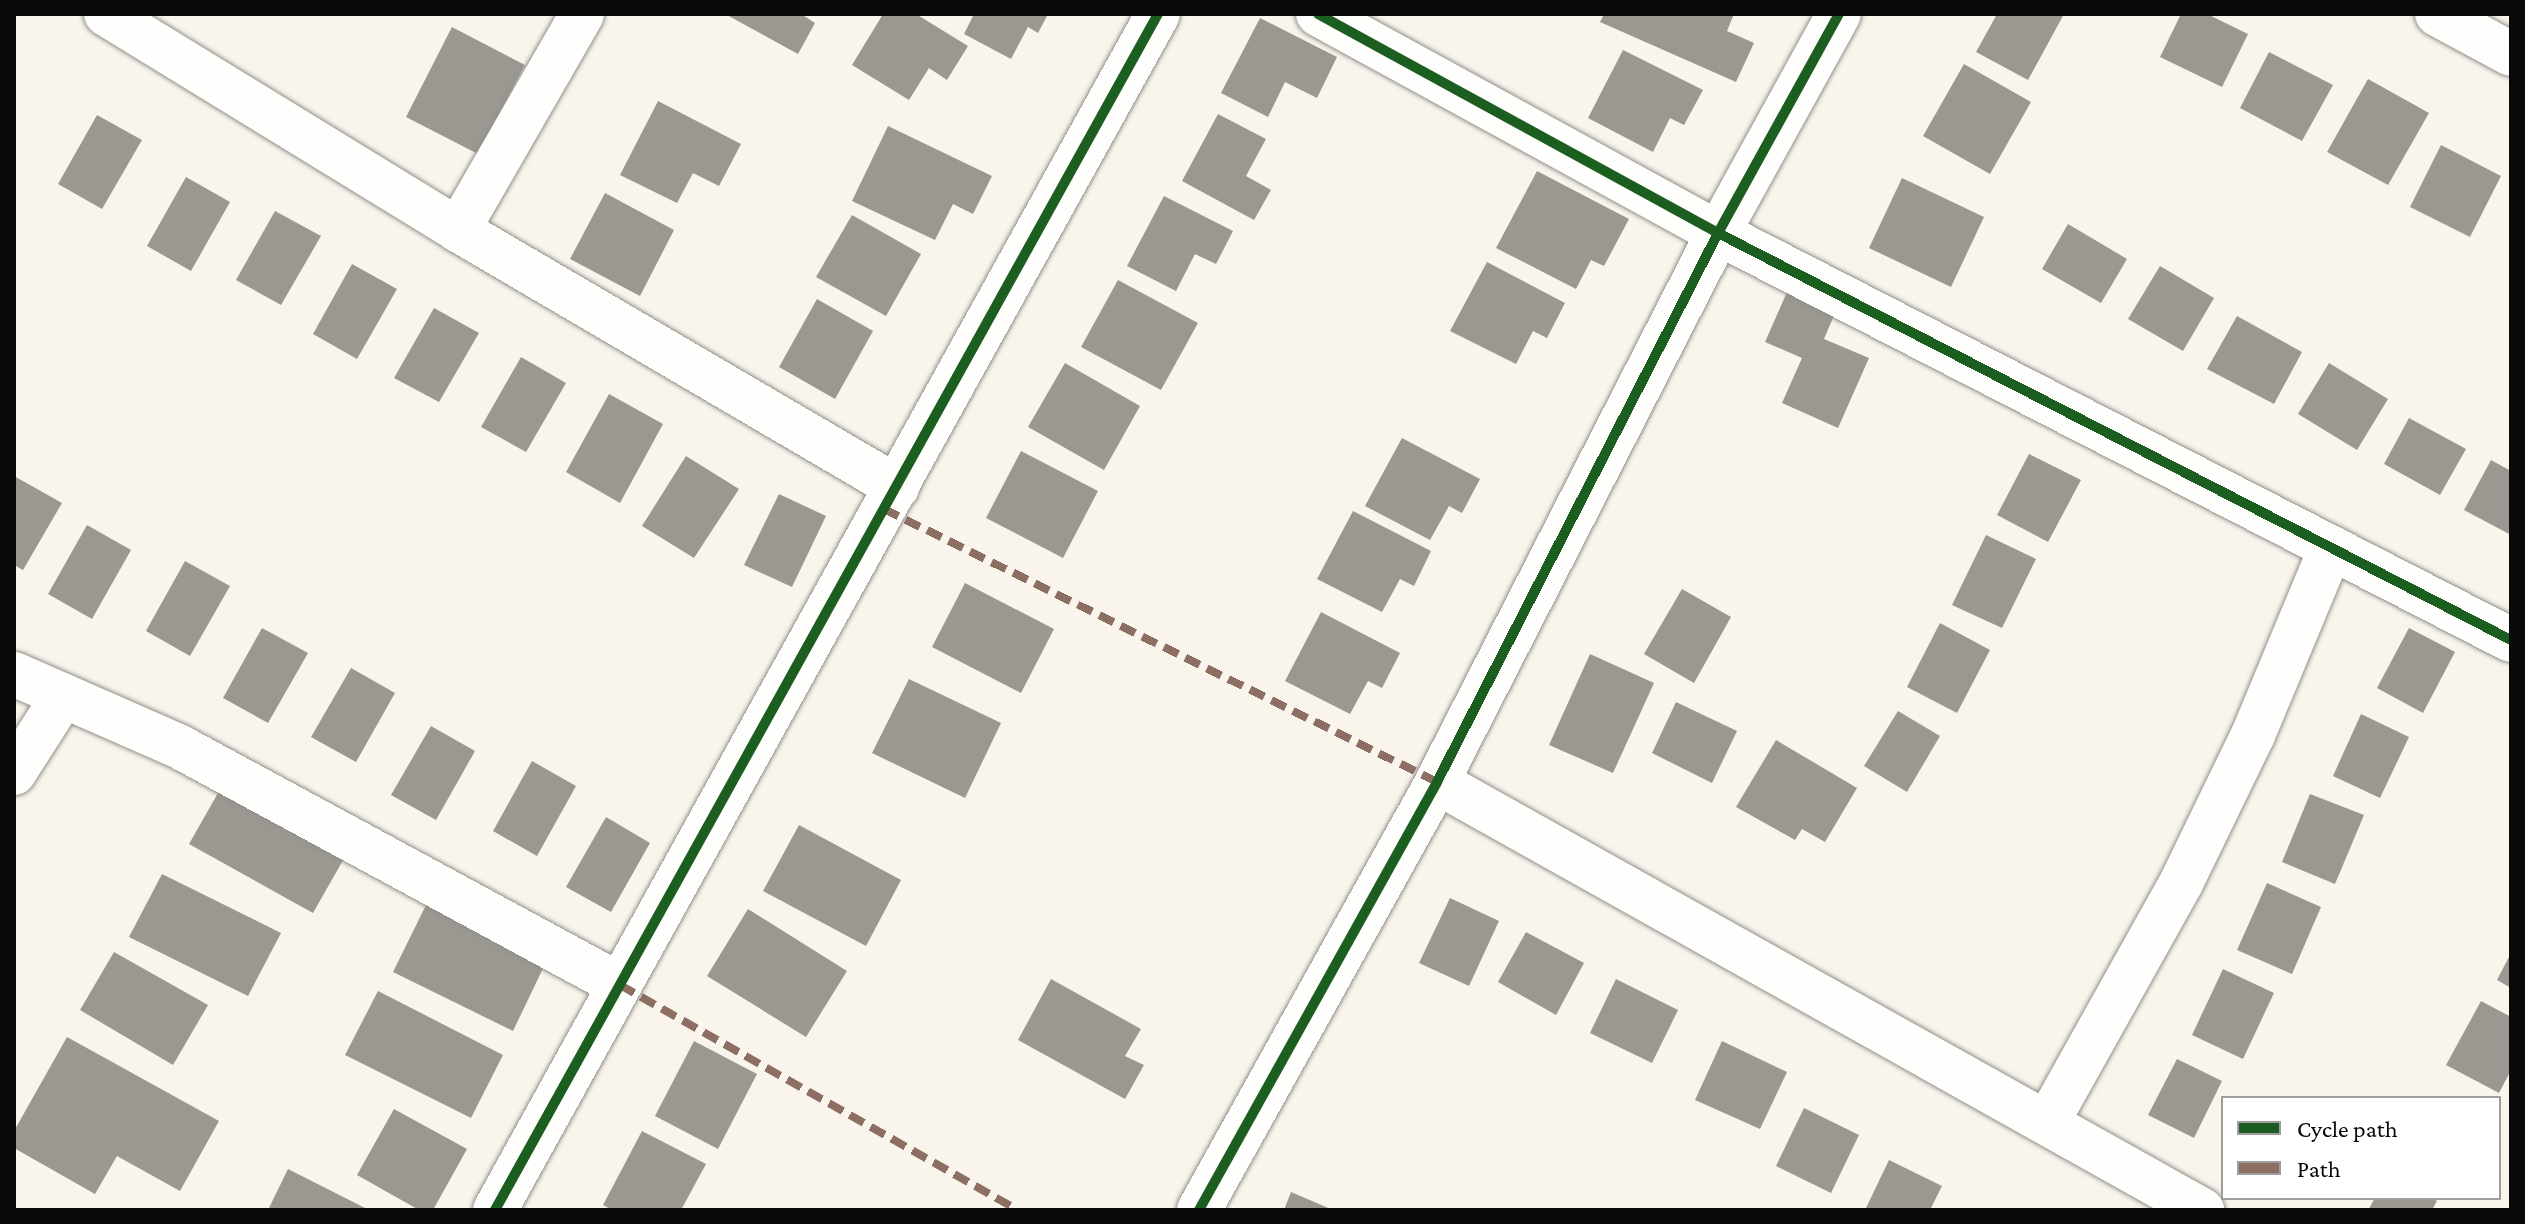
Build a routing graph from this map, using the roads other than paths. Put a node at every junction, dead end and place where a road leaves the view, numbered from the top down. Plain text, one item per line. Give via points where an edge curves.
1 (106, 14) edge
2 (582, 14) edge
3 (1158, 14) edge
4 (1318, 14) edge
5 (1839, 14) edge
6 (2437, 14) edge
7 (2511, 54) edge
8 (458, 230) junction
9 (1718, 233) junction
10 (897, 487) junction
11 (2331, 548) junction
12 (2511, 640) edge
13 (14, 674) edge
14 (62, 698) junction
15 (14, 773) edge
16 (1437, 782) junction
17 (620, 985) junction
18 (2048, 1121) junction
19 (495, 1210) edge
20 (1199, 1210) edge
21 (2202, 1210) edge

1 - 8 street
2 - 8 street
3 - 10 street
4 - 9 street
5 - 9 street
6 - 7 street
8 - 10 street
9 - 11 street
9 - 16 street
10 - 17 street
11 - 12 street
11 - 18 street via 2253,735 2181,883
13 - 14 street
14 - 15 street
14 - 17 street via 180,747
16 - 18 street
16 - 20 street
17 - 19 street
18 - 21 street

